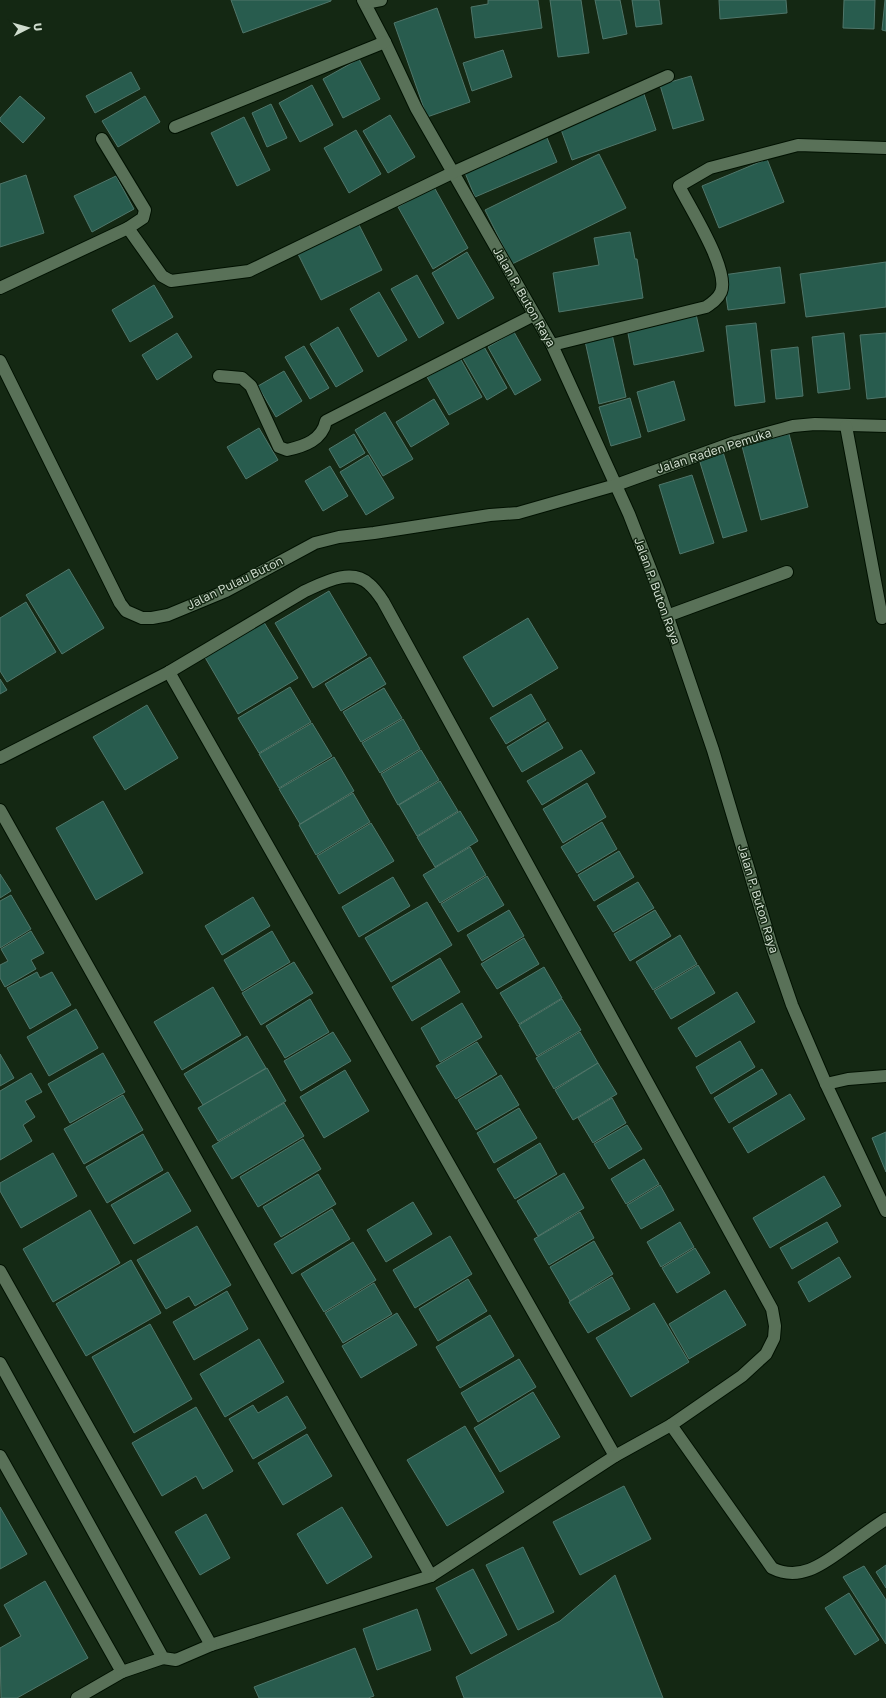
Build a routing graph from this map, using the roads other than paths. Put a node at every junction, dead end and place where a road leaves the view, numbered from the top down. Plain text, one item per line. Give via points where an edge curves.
1 (381, 0) edge
2 (364, 2) edge
3 (385, 42) junction
4 (668, 76) dead end
5 (175, 127) dead end
6 (102, 139) dead end
7 (886, 148) edge
8 (454, 172) junction
9 (128, 228) junction
10 (0, 288) edge
11 (534, 315) junction
12 (552, 345) junction
13 (0, 361) edge
14 (219, 376) dead end
15 (846, 426) junction
16 (886, 426) edge
17 (616, 485) junction
18 (786, 572) dead end
19 (667, 616) junction
20 (882, 618) dead end
21 (169, 672) junction
22 (0, 758) edge
23 (0, 810) edge
24 (886, 1076) edge
25 (826, 1084) junction
26 (886, 1211) edge
27 (0, 1271) edge
28 (0, 1363) edge
29 (672, 1425) junction
30 (0, 1456) edge
31 (615, 1456) junction
32 (886, 1519) edge
33 (431, 1576) junction
34 (211, 1645) junction
35 (163, 1658) junction
36 (122, 1672) junction
37 (77, 1698) edge

1 - 2 street
2 - 3 street, Jalan P. Buton Raya
3 - 5 street
3 - 8 street, Jalan P. Buton Raya via 416,108
4 - 8 street
6 - 9 street via 145,210 143,218
7 - 12 street via 798,145 710,168 679,186 720,264 722,291 717,298 706,307
8 - 9 street via 249,271 171,281 162,276
8 - 11 street, Jalan P. Buton Raya
9 - 10 street
11 - 12 street, Jalan P. Buton Raya
11 - 14 street via 326,421 324,431 317,438 287,450 279,447 252,386 242,378
12 - 17 street, Jalan P. Buton Raya
13 - 17 street, Jalan Pulau Buton via 120,603 126,611 142,618 168,615 226,591 315,543 355,534 518,513
15 - 16 street, Jalan Raden Pemuka
15 - 17 street, Jalan Raden Pemuka via 815,424 786,428 735,442
15 - 20 street
17 - 19 street, Jalan P. Buton Raya
18 - 19 street
19 - 25 street, Jalan P. Buton Raya via 713,750 772,947 792,1004
21 - 22 street
21 - 29 street via 305,591 328,581 351,576 368,583 383,601 772,1309 774,1338 766,1354 742,1376
21 - 31 street
23 - 33 street
24 - 25 street via 848,1079
25 - 26 street, Jalan P. Buton Raya
27 - 34 street
28 - 35 street
29 - 31 street
29 - 32 street via 772,1568 781,1572 797,1573 818,1567
30 - 36 street
31 - 33 street
33 - 34 street
34 - 35 street via 176,1660
35 - 36 street
36 - 37 street

